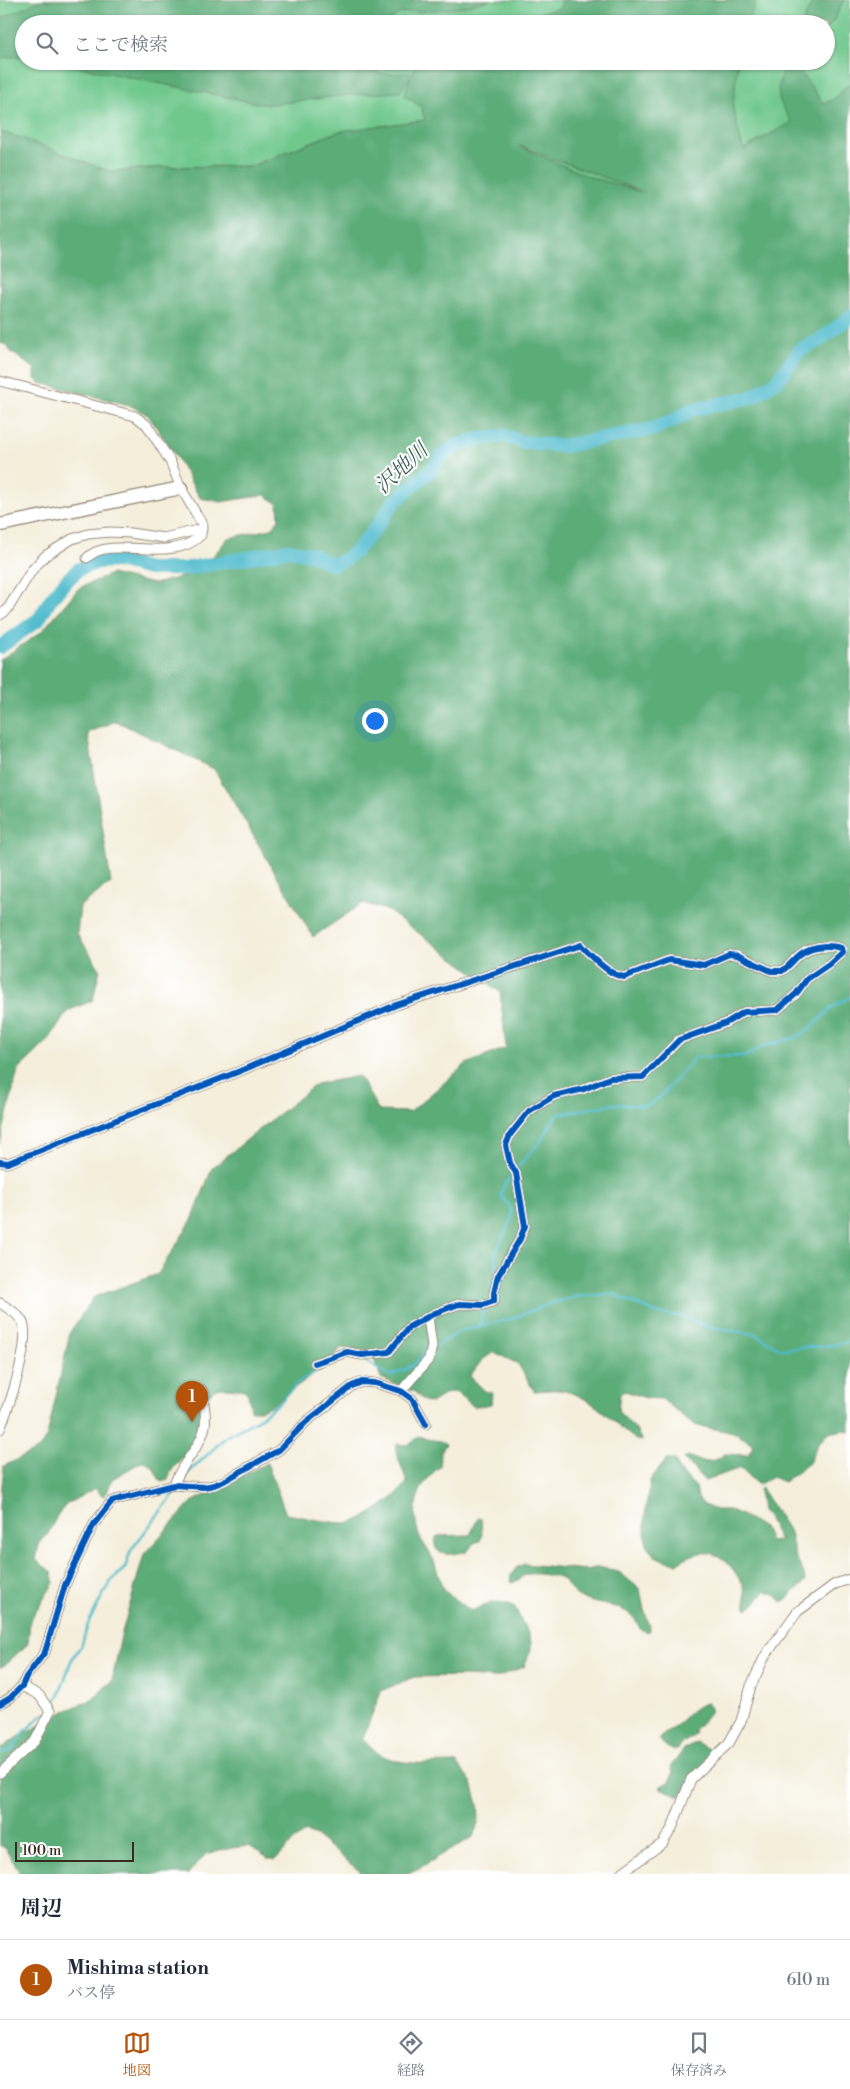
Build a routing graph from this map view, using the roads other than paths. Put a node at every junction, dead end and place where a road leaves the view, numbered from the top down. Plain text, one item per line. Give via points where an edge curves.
1 (0, 381) edge
2 (181, 488) junction
3 (0, 525) edge
4 (202, 529) junction
5 (87, 558) dead end
6 (0, 615) edge
7 (0, 1162) edge
8 (0, 1303) edge
9 (428, 1317) junction
10 (315, 1363) dead end
11 (202, 1390) dead end
12 (401, 1391) junction
13 (426, 1424) dead end
14 (0, 1429) edge
15 (174, 1485) junction
16 (850, 1579) edge
17 (22, 1686) junction
18 (0, 1704) edge
19 (0, 1774) edge
20 (620, 1874) edge

1 - 2 street via 135,416 147,426 170,461
2 - 3 street
2 - 4 street
4 - 5 street via 197,539 167,549 103,549
4 - 6 street via 164,538 110,532 72,539 45,556 32,570 7,610
7 - 9 street via 8,1163 32,1154 396,1005 582,945 616,976 624,977 669,960 704,965 729,954 771,971 782,971 798,956 813,948 841,948 835,960 807,979 796,994 777,1010 744,1012 726,1023 679,1040 643,1077 610,1078 575,1092 554,1096 529,1111 506,1144 510,1164 516,1173 524,1230 498,1276 494,1301 483,1305 459,1304
8 - 14 street via 24,1324 25,1337 11,1402
9 - 10 street via 409,1327 389,1352 362,1355 347,1352
9 - 12 street via 432,1346 429,1359
11 - 15 street via 203,1432 177,1474
12 - 13 street via 412,1399
12 - 15 street via 375,1383 362,1382 352,1386 306,1422 279,1450 224,1481 204,1487
15 - 17 street via 112,1501 94,1524 64,1585 44,1652
16 - 20 street via 835,1584 791,1619 765,1656 729,1743 691,1779 663,1843
17 - 18 street
17 - 19 street via 39,1695 48,1709 35,1741

